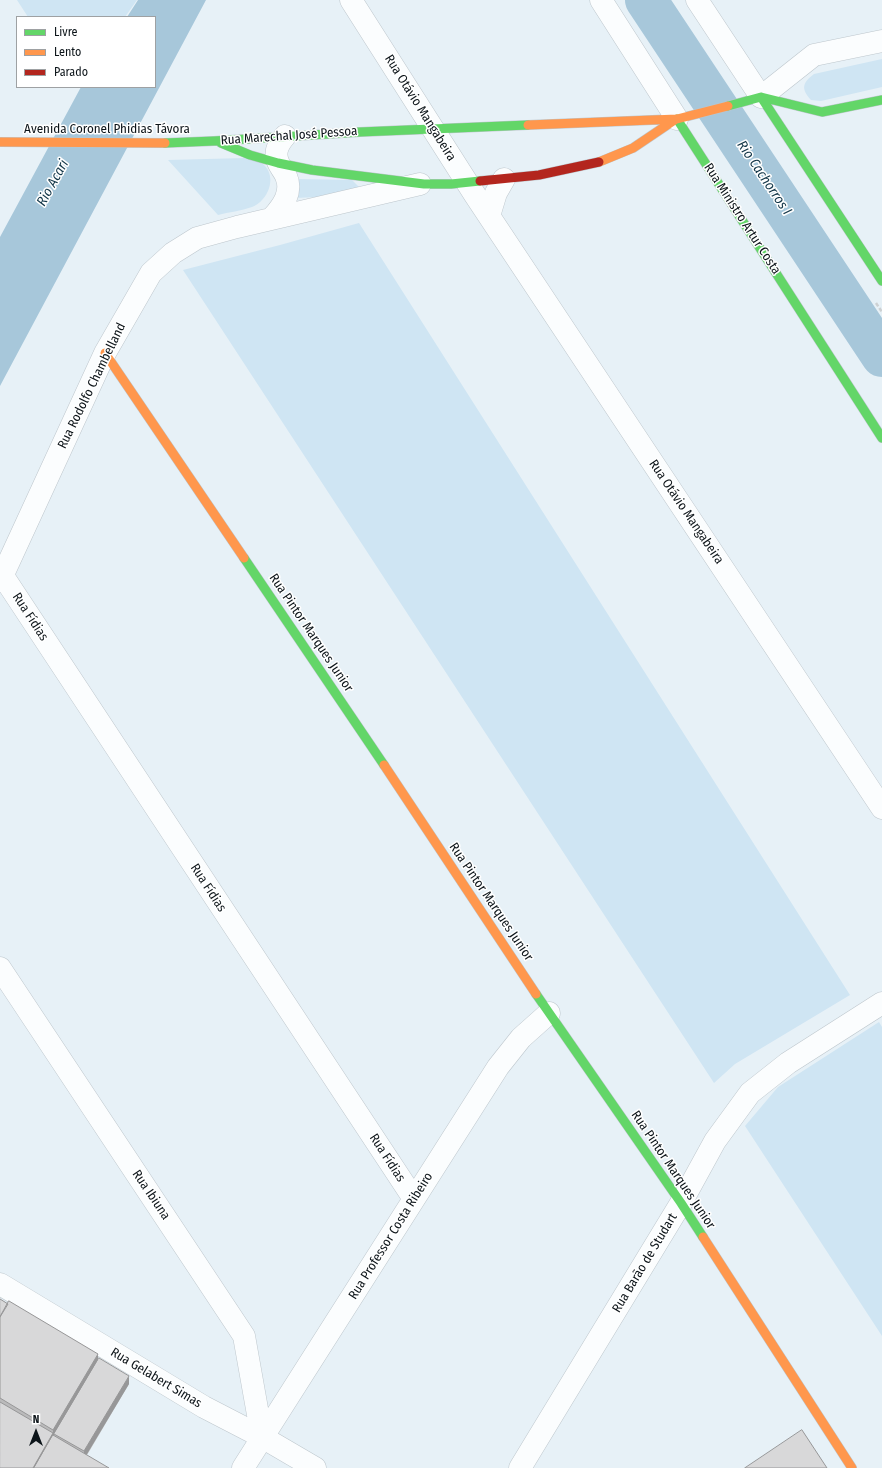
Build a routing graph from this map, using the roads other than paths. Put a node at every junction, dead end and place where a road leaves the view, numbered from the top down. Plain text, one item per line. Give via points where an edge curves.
1 (351, 0) edge
2 (601, 0) edge
3 (697, 0) edge
4 (882, 41) edge
5 (761, 97) junction
6 (882, 100) edge
7 (677, 119) junction
8 (433, 130) junction
9 (285, 136) junction
10 (214, 141) junction
11 (0, 142) edge
12 (278, 163) junction
13 (504, 179) junction
14 (467, 183) junction
15 (424, 184) junction
16 (489, 216) junction
17 (272, 218) junction
18 (882, 282) edge
19 (105, 353) junction
20 (882, 438) edge
21 (1, 579) edge
22 (882, 808) edge
23 (0, 968) edge
24 (882, 1004) edge
25 (550, 1013) junction
26 (414, 1199) junction
27 (681, 1203) junction
28 (0, 1284) edge
29 (262, 1437) junction
30 (243, 1468) edge
31 (315, 1468) edge
32 (520, 1468) edge
33 (852, 1468) edge

1 - 8 street, Rua Otávio Mangabeira
2 - 7 street, Rua Ministro Artur Costa
3 - 5 street
4 - 5 street, Rua Marechal José Pessoa via 814,55
5 - 6 street, Rua Marechal José Pessoa via 822,112
5 - 7 street, Rua Marechal José Pessoa
5 - 18 street
7 - 8 street, Rua Marechal José Pessoa
7 - 13 street, Rua Marechal José Pessoa via 633,148 594,164
7 - 20 street, Rua Ministro Artur Costa
8 - 9 street, Rua Marechal José Pessoa
8 - 14 street, Rua Otávio Mangabeira
9 - 10 street, Rua Marechal José Pessoa
9 - 12 street via 278,144
10 - 11 street, Avenida Coronel Phidias Távora
10 - 12 street, Rua Marechal José Pessoa
12 - 15 street, Rua Marechal José Pessoa via 312,170
12 - 17 street via 286,175 288,193 281,208
13 - 14 street, Rua Marechal José Pessoa
13 - 16 street via 496,193
14 - 15 street, Rua Marechal José Pessoa
14 - 16 street, Rua Otávio Mangabeira
15 - 17 street, Rua Rodolfo Chambelland
16 - 22 street, Rua Otávio Mangabeira
17 - 19 street, Rua Rodolfo Chambelland via 197,238 173,253 151,273
19 - 21 street, Rua Rodolfo Chambelland
19 - 25 street, Rua Pintor Marques Junior
21 - 26 street, Rua Fídias
23 - 29 street, Rua Ibiuna via 244,1336
24 - 27 street, Rua Barão de Studart via 788,1064 750,1093 715,1141
25 - 26 street, Rua Professor Costa Ribeiro via 521,1038 498,1067
25 - 27 street, Rua Pintor Marques Junior
26 - 29 street, Rua Professor Costa Ribeiro
27 - 32 street, Rua Barão de Studart
27 - 33 street, Rua Pintor Marques Junior
28 - 29 street, Rua Gelabert Simas via 204,1407
29 - 30 street, Rua Professor Costa Ribeiro
29 - 31 street, Rua Gelabert Simas

